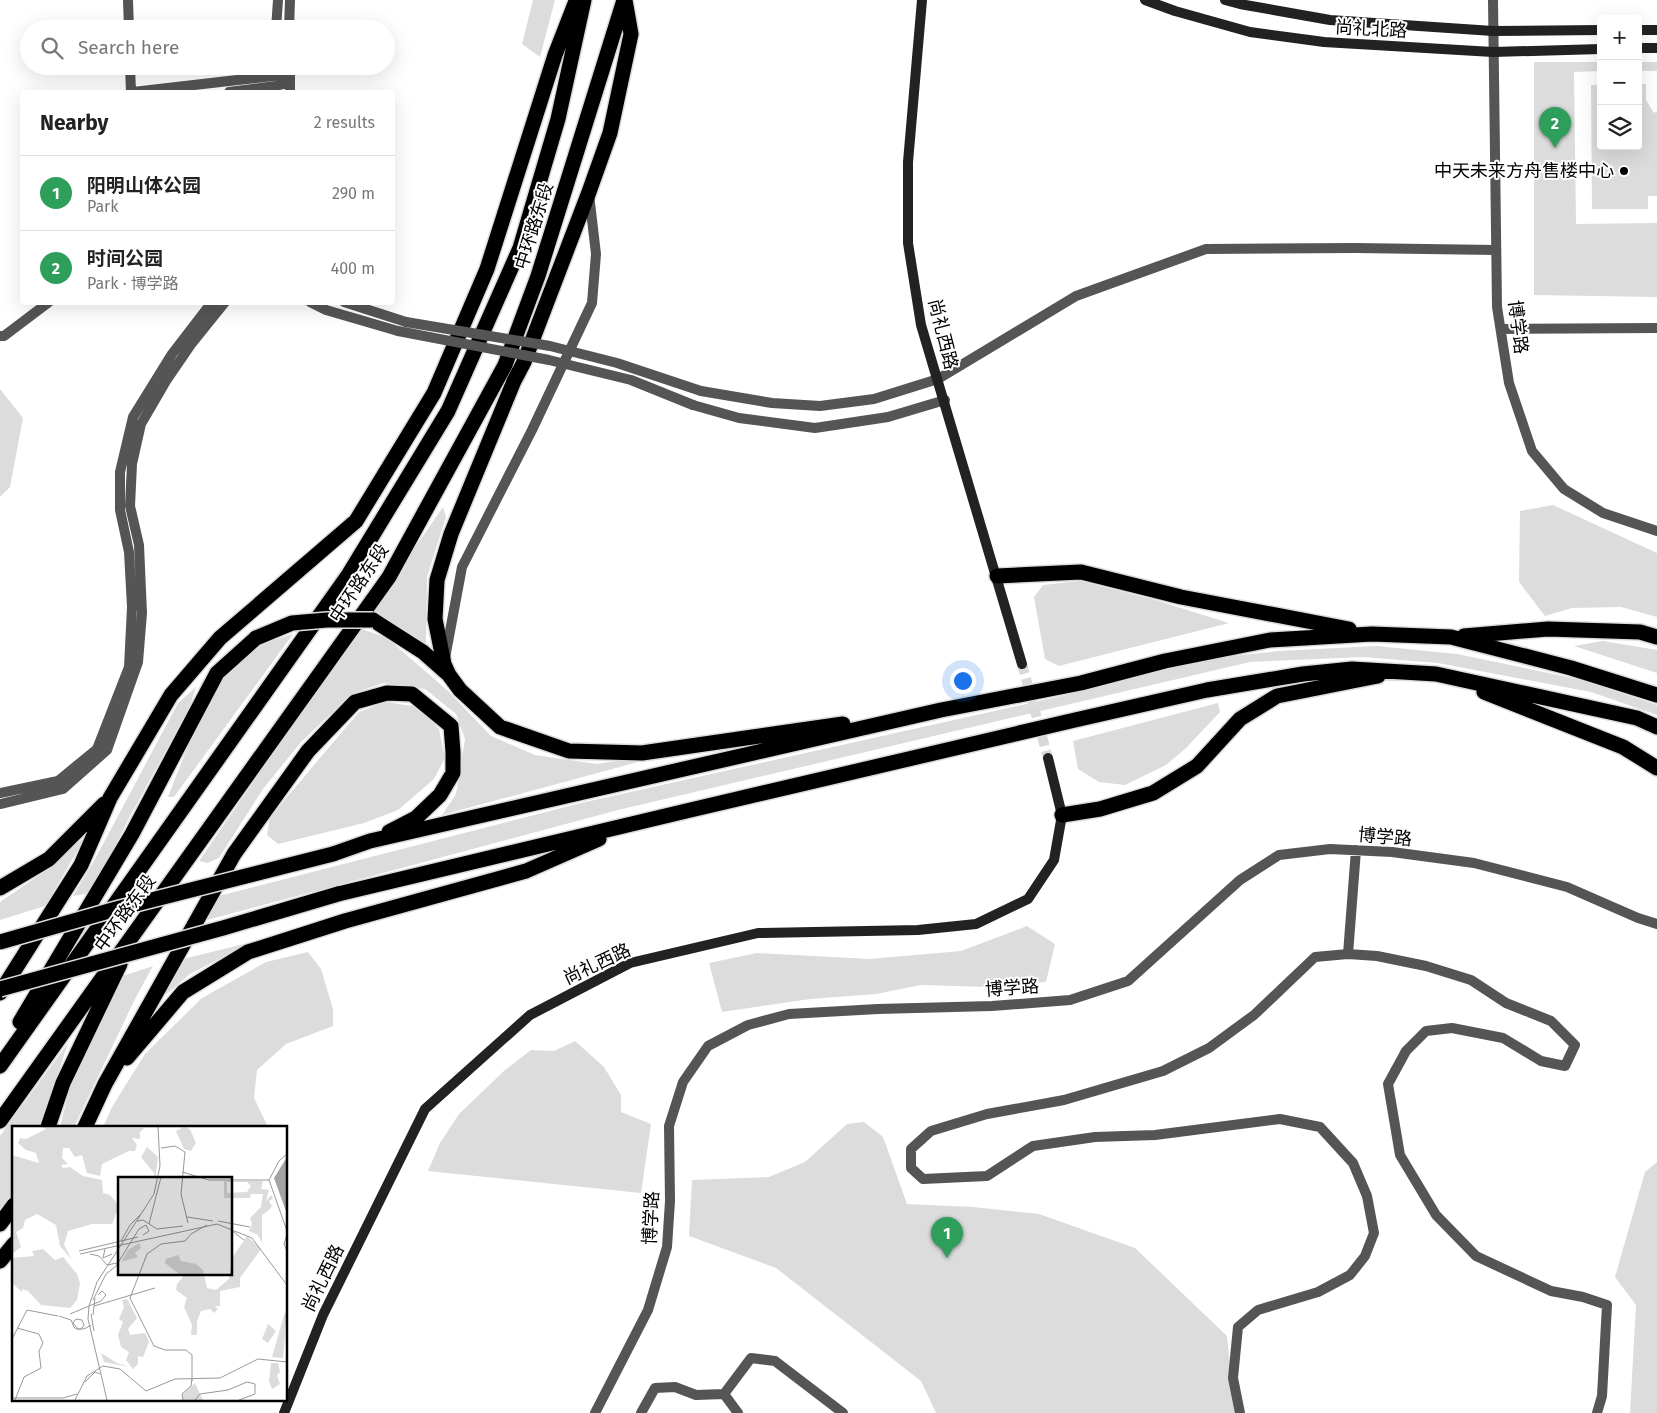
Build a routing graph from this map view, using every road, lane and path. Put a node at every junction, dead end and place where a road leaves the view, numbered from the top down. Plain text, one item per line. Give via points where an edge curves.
1 (128, 0) edge
2 (278, 0) edge
3 (290, 0) edge
4 (577, 0) edge
5 (584, 0) edge
6 (624, 0) edge
7 (922, 0) edge
8 (1145, 0) edge
9 (1226, 0) edge
10 (1493, 0) edge
11 (128, 20) edge
12 (277, 20) edge
13 (289, 20) edge
14 (1597, 30) edge
15 (1642, 30) edge
16 (1657, 30) edge
17 (1493, 31) junction
18 (1642, 48) edge
19 (1657, 48) edge
20 (1597, 49) edge
21 (1493, 52) junction
22 (131, 75) edge
23 (290, 79) edge
24 (276, 80) edge
25 (132, 90) edge
26 (156, 90) edge
27 (237, 90) edge
28 (589, 192) junction
29 (1496, 250) junction
30 (45, 305) edge
31 (210, 305) edge
32 (223, 305) edge
33 (316, 305) edge
34 (353, 305) edge
35 (1657, 328) edge
36 (1501, 329) junction
37 (0, 336) edge
38 (938, 379) junction
39 (944, 400) junction
40 (1657, 531) edge
41 (997, 576) junction
42 (1372, 634) junction
43 (1451, 637) junction
44 (1657, 637) edge
45 (1022, 664) tunnel mouth
46 (446, 669) junction
47 (1400, 672) junction
48 (1436, 674) junction
49 (1657, 695) edge
50 (941, 710) junction
51 (1657, 727) edge
52 (1048, 758) tunnel mouth
53 (1657, 768) edge
54 (0, 793) edge
55 (110, 798) junction
56 (0, 803) edge
57 (1062, 816) junction
58 (638, 823) junction
59 (370, 842) junction
60 (1356, 850) junction
61 (0, 888) edge
62 (1657, 924) edge
63 (133, 934) junction
64 (0, 942) edge
65 (1348, 954) junction
66 (0, 989) edge
67 (0, 993) edge
68 (0, 1056) edge
69 (0, 1066) edge
70 (105, 1084) junction
71 (0, 1121) edge
72 (48, 1126) edge
73 (85, 1126) edge
74 (12, 1208) edge
75 (0, 1224) edge
76 (12, 1246) edge
77 (0, 1261) edge
78 (724, 1394) junction
79 (284, 1413) edge
80 (595, 1413) edge
81 (641, 1413) edge
82 (738, 1413) edge
83 (843, 1413) edge
84 (1240, 1413) edge
85 (1597, 1413) edge

1 - 11 street
2 - 12 street
3 - 13 street
4 - 55 highway via 555,55 487,269 434,393 356,521 220,638 171,695
5 - 69 highway, 中环路东段 via 558,118 520,248 448,411 349,574
6 - 28 highway via 631,34 610,133
6 - 63 highway, 中环路东段 via 538,276 505,365 389,577
7 - 38 street, 尚礼西路 via 908,162 908,243 921,325
8 - 21 street, 尚礼北路 via 1250,32 1324,42
9 - 17 street, 尚礼北路 via 1330,20
10 - 17 street, 博学路
14 - 17 street, 尚礼北路
15 - 16 street
17 - 21 street, 博学路
18 - 19 street
20 - 21 street, 尚礼北路
21 - 29 street, 博学路
22 - 25 street
23 - 24 street
24 - 26 street
24 - 27 street
28 - 46 highway via 524,362 451,534 437,580 435,619
28 - 46 street via 596,254 592,303 462,568
29 - 36 street, 博学路 via 1497,307
29 - 38 street via 1206,249 1076,296
30 - 37 street
31 - 54 street via 172,354 133,417 120,472 120,510 129,552 132,607 129,667 97,750 58,780
32 - 56 street via 192,343 141,424 132,464 130,506 139,545 142,613 138,662 106,750 63,789
33 - 39 street, bridge via 398,331 549,360 631,380 692,405 739,418 815,428 888,417
34 - 38 street, bridge via 406,322 550,346 617,363 701,391 772,403 820,406 874,399
35 - 36 street
36 - 40 street, 博学路 via 1509,383 1532,451 1564,489 1603,513
38 - 39 street, 尚礼西路
39 - 41 street, 尚礼西路
41 - 42 highway via 1082,572 1181,596
41 - 45 street, 尚礼西路
42 - 43 highway
42 - 50 highway via 1270,640 1164,661 1082,683
43 - 44 highway via 1548,629 1640,632
43 - 49 highway via 1571,668
46 - 50 highway via 460,690 500,727 570,751 642,752
46 - 68 highway, bridge via 373,620 292,623 256,638 217,673 132,834
47 - 48 highway
47 - 57 highway via 1277,696 1240,719 1197,766 1154,793
47 - 58 highway via 1352,669 1207,690
48 - 51 highway via 1637,718
48 - 53 highway via 1623,747
50 - 59 highway
52 - 57 street, 尚礼西路
55 - 61 highway via 49,859
55 - 67 highway via 81,865
57 - 79 street, 尚礼西路 via 1054,860 1028,899 976,924 918,930 758,934 630,963 530,1015 425,1109 323,1315
58 - 66 highway, bridge via 338,894
58 - 70 highway via 526,871 345,921 248,952 183,992
59 - 64 highway, bridge
59 - 70 highway via 416,818 440,796 453,774 451,726 412,694 387,693 355,702 308,751 234,854
60 - 62 street, 博学路 via 1474,863 1567,887
60 - 65 street
60 - 80 street, 博学路 via 1330,849 1279,855 1240,880 1128,981 1070,1000 789,1014 748,1024 708,1046 683,1082 669,1126 667,1248 648,1310
63 - 71 highway, 中环路东段
63 - 72 highway via 63,1083
65 - 84 street via 1315,957 1254,1015 1209,1048 1163,1070 1064,1100 987,1114 931,1131 911,1149 911,1168 923,1180 987,1176 1033,1146 1096,1137 1155,1135 1280,1118 1320,1127 1353,1163 1367,1196 1374,1233 1365,1256 1350,1275 1318,1292 1258,1310 1238,1327 1233,1378
65 - 85 street via 1426,966 1471,980 1506,1003 1551,1022 1575,1045 1565,1066 1541,1061 1503,1038 1452,1028 1426,1031 1406,1051 1388,1084 1400,1155 1436,1215 1476,1256 1551,1291 1608,1305 1602,1396
70 - 73 highway
74 - 75 highway
76 - 77 highway
78 - 81 street via 696,1395 675,1387 654,1388
78 - 82 street
78 - 83 street via 751,1358 775,1361

